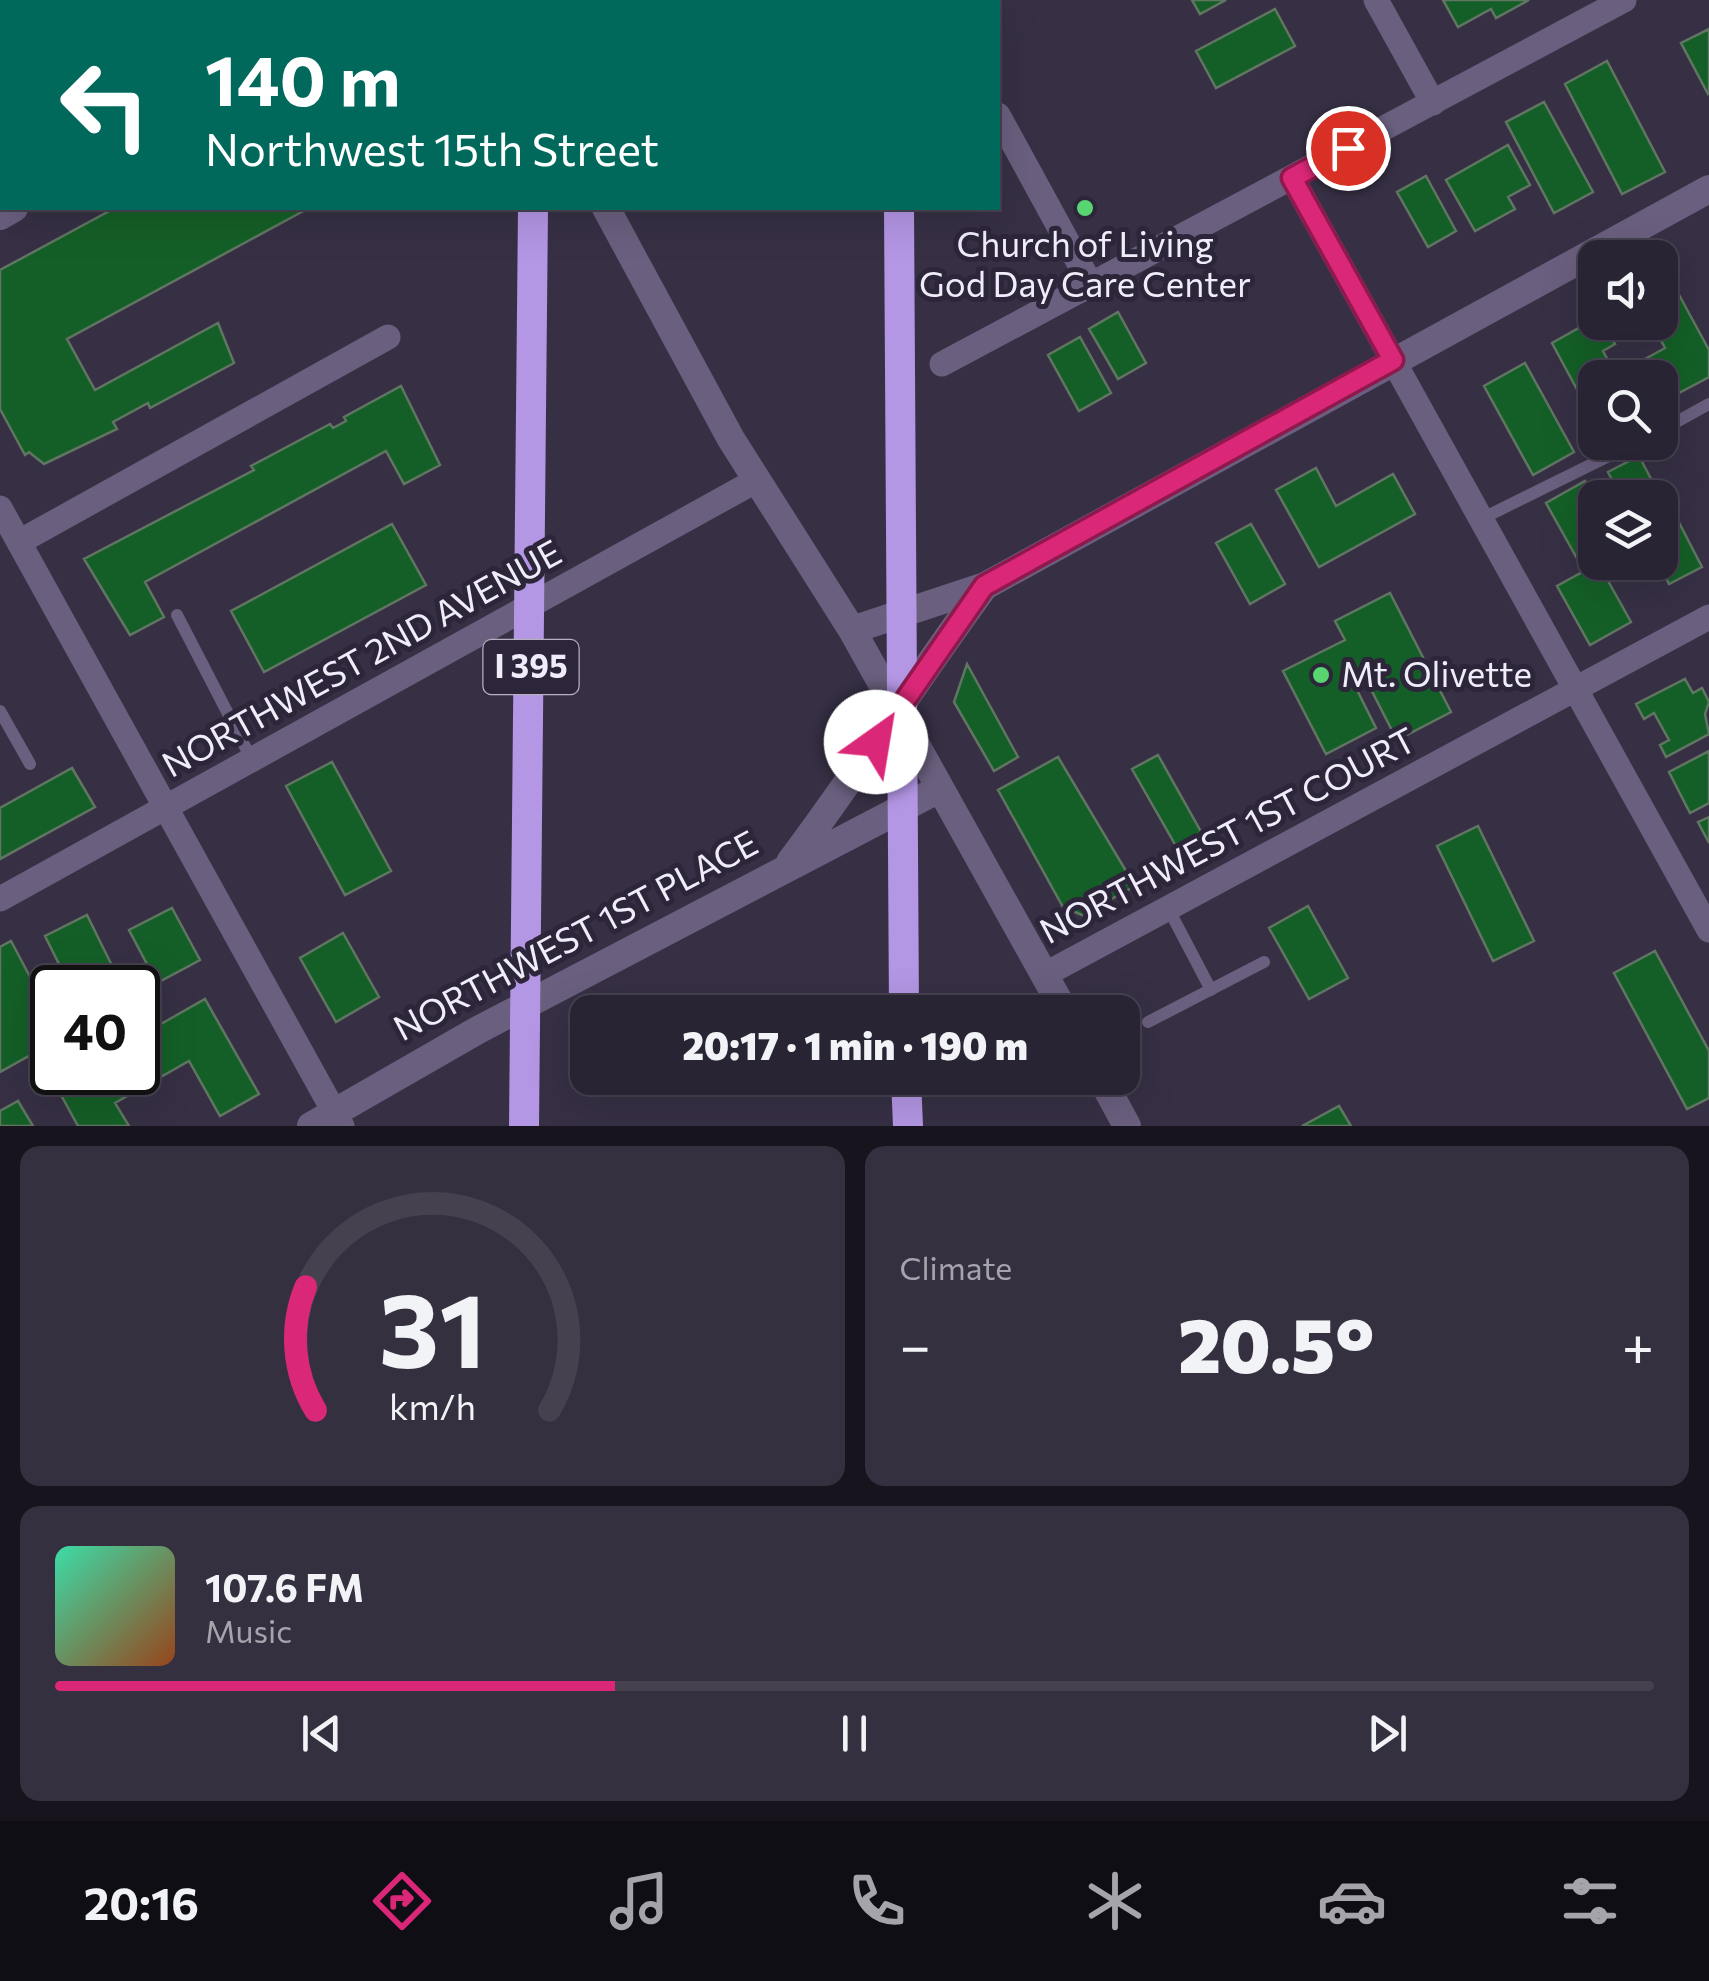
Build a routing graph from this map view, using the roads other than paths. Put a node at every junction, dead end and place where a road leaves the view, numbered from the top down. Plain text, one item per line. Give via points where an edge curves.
1 (1376, 0) edge
2 (1624, 0) edge
3 (1433, 103) junction
4 (1000, 119) edge
5 (1292, 178) junction
6 (1709, 190) edge
7 (534, 210) edge
8 (607, 210) edge
9 (899, 210) edge
10 (1090, 285) junction
11 (388, 337) dead end
12 (1393, 360) junction
13 (942, 364) dead end
14 (1709, 404) edge
15 (1678, 421) edge
16 (1601, 460) edge
17 (757, 480) junction
18 (0, 508) edge
19 (1481, 519) junction
20 (19, 542) junction
21 (984, 586) junction
22 (177, 615) dead end
23 (1709, 617) edge
24 (852, 630) junction
25 (1575, 688) junction
26 (894, 710) junction
27 (0, 711) edge
28 (252, 760) junction
29 (30, 764) dead end
30 (939, 789) junction
31 (166, 807) junction
32 (785, 870) junction
33 (0, 899) edge
34 (1168, 908) junction
35 (1709, 930) edge
36 (1264, 962) dead end
37 (1044, 975) junction
38 (1211, 990) junction
39 (904, 995) edge
40 (1055, 995) edge
41 (1148, 1022) dead end
42 (907, 1095) edge
43 (1111, 1095) edge
44 (329, 1122) edge
45 (524, 1126) edge
46 (908, 1126) edge
47 (1128, 1126) edge

1 - 3 street
2 - 3 street
3 - 5 street
4 - 10 street
5 - 10 street
5 - 12 street
6 - 12 street, NORTHWEST 1ST PLACE
7 - 45 highway, I 395
8 - 17 street
9 - 39 highway
10 - 13 street
11 - 20 street
12 - 19 street
12 - 21 street, NORTHWEST 1ST PLACE
14 - 15 lane
16 - 19 lane
17 - 24 street
17 - 28 street, NORTHWEST 2ND AVENUE
18 - 20 street
19 - 25 street
20 - 31 street
21 - 24 street, NORTHWEST 1ST PLACE
21 - 26 street, NORTHWEST 1ST PLACE
22 - 28 lane
23 - 25 street, NORTHWEST 1ST COURT
24 - 26 street
25 - 34 street, NORTHWEST 1ST COURT
25 - 35 street
26 - 30 street
26 - 32 street, NORTHWEST 1ST PLACE
27 - 29 lane
28 - 31 street, NORTHWEST 2ND AVENUE
30 - 32 street
30 - 37 street
31 - 33 street, NORTHWEST 2ND AVENUE
31 - 44 street
32 - 44 street, NORTHWEST 1ST PLACE via 385,1080
34 - 37 street, NORTHWEST 1ST COURT
34 - 38 lane
36 - 38 lane
37 - 40 street
38 - 41 lane
42 - 46 highway
43 - 47 street

